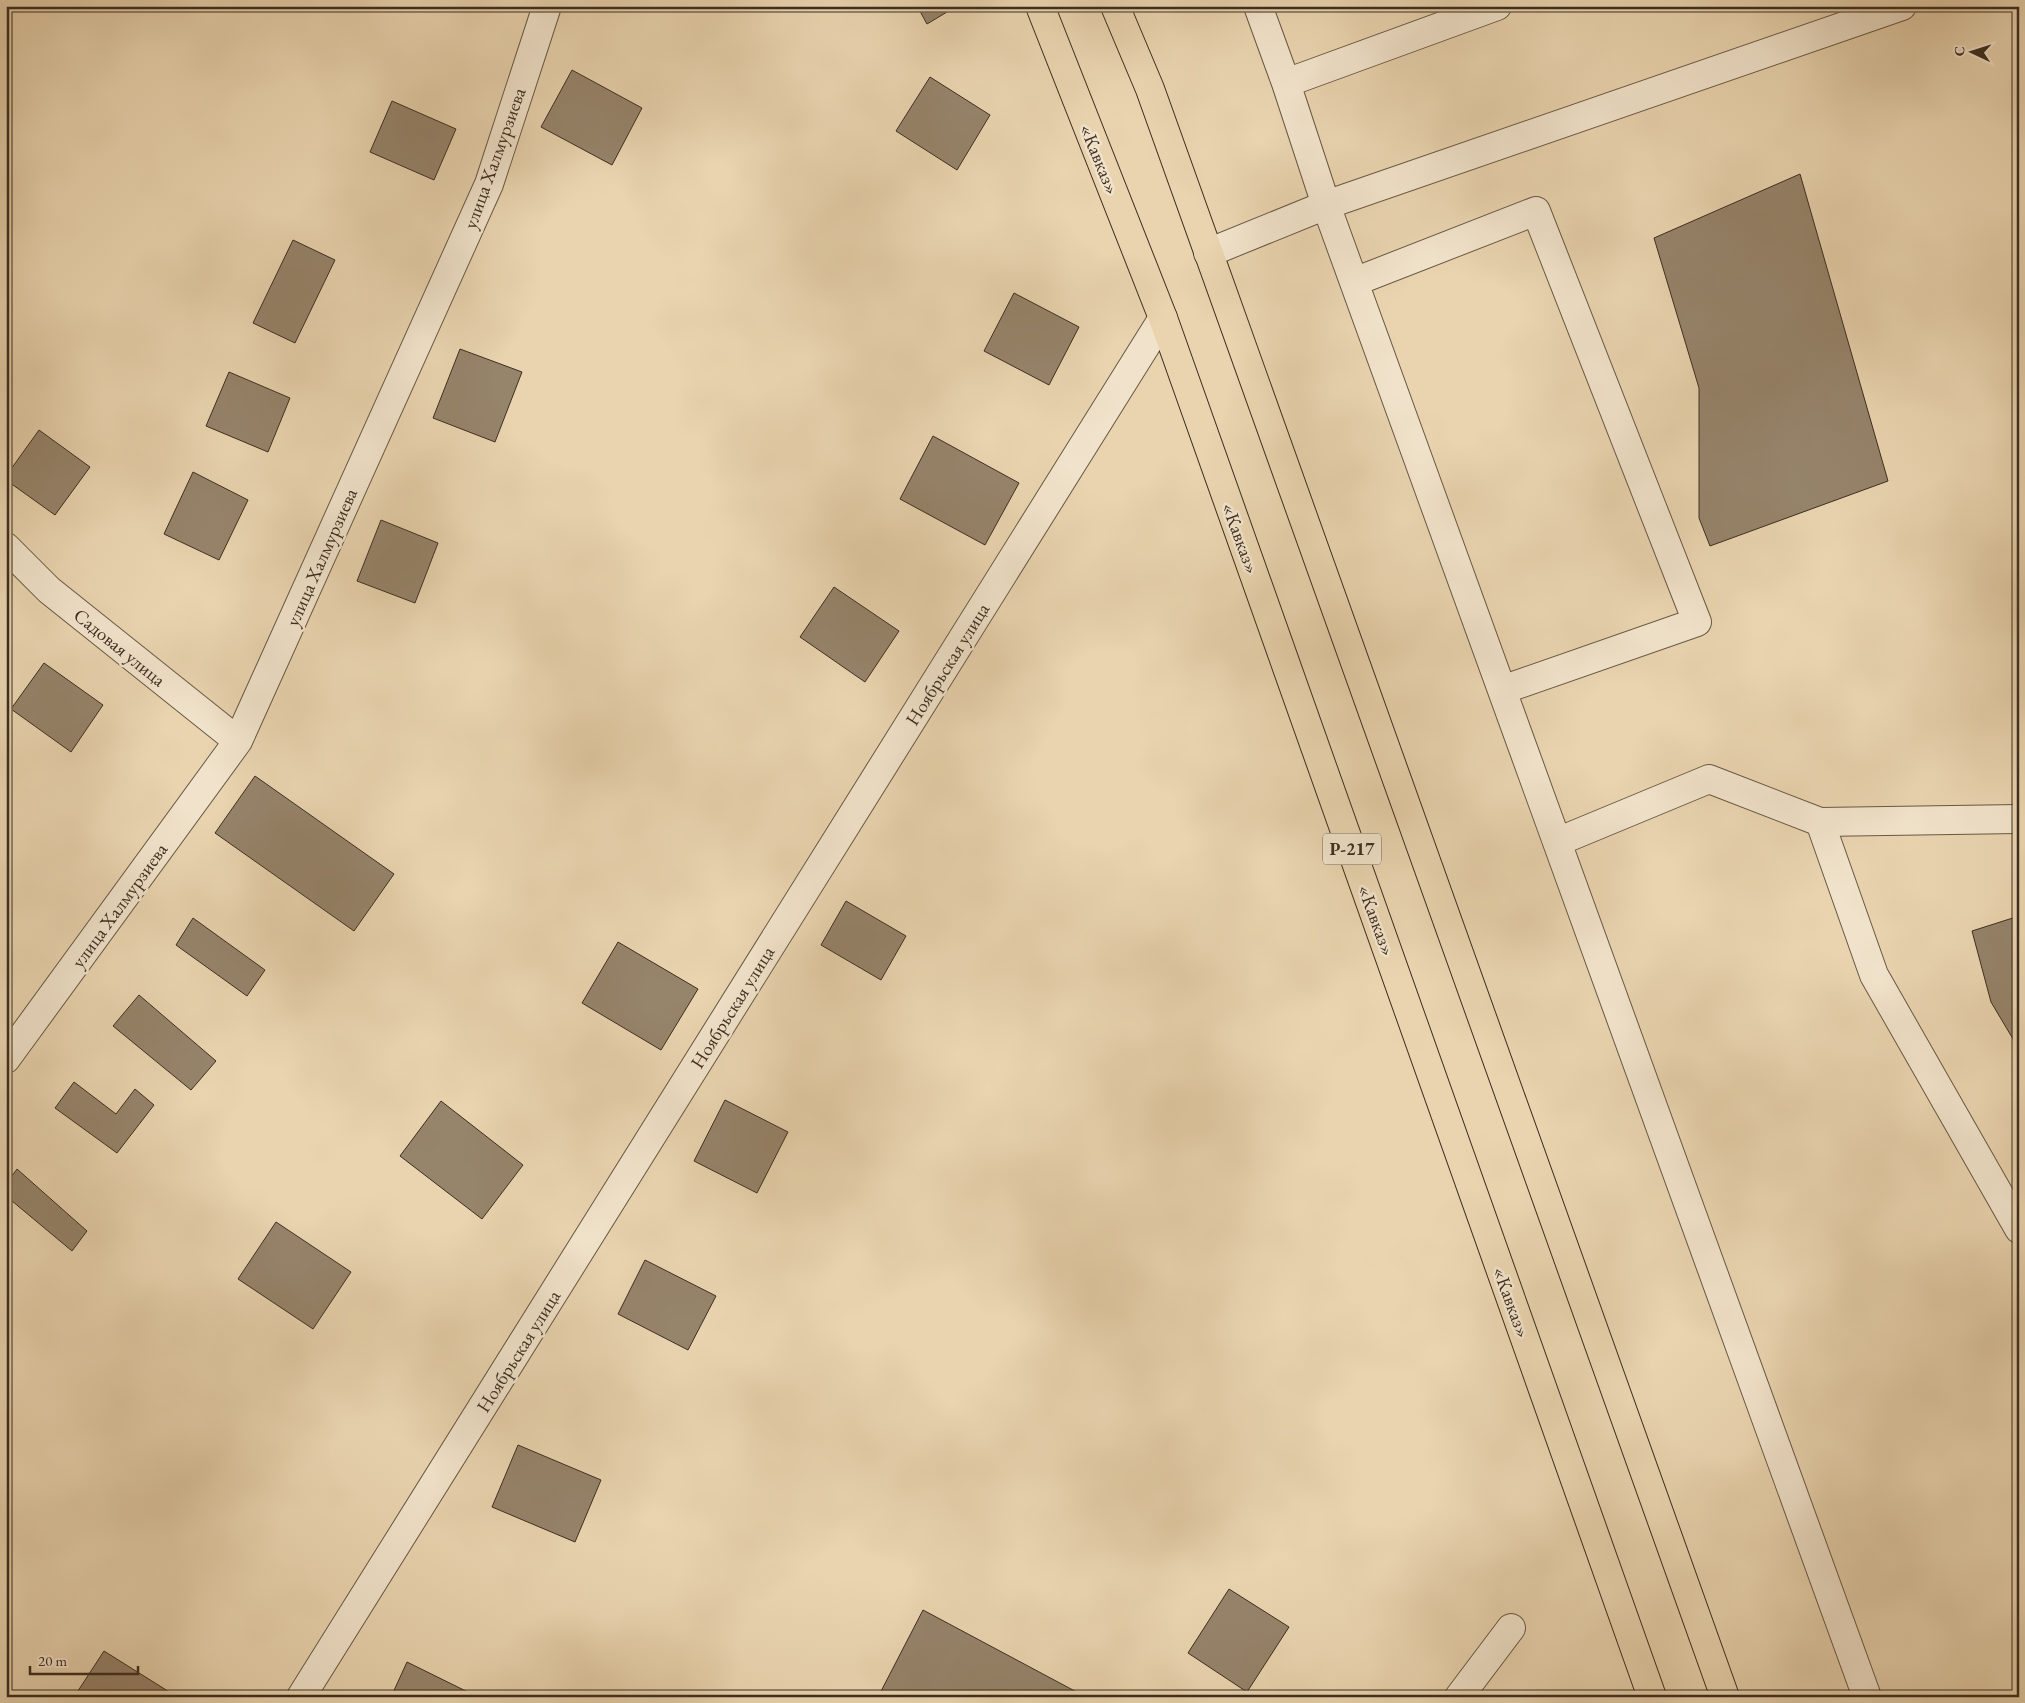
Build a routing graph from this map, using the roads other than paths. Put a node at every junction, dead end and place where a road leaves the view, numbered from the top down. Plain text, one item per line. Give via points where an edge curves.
1 (547, 6) edge
2 (1040, 6) edge
3 (1115, 6) edge
4 (1258, 6) edge
5 (1497, 6) edge
6 (1902, 6) edge
7 (1286, 83) junction
8 (1326, 205) junction
9 (1208, 253) junction
10 (1354, 282) junction
11 (1163, 318) junction
12 (6, 547) edge
13 (1502, 690) junction
14 (238, 741) junction
15 (2019, 819) edge
16 (1820, 822) junction
17 (1557, 842) junction
18 (6, 1059) edge
19 (2019, 1228) edge
20 (1511, 1628) dead end
21 (301, 1697) edge
22 (1459, 1697) edge
23 (1652, 1697) edge
24 (1725, 1697) edge
25 (1867, 1697) edge

1 - 14 street, улица Халмурзиева via 489,184
2 - 11 highway, «Кавказ» / Р-217
3 - 9 highway via 1150,89
4 - 7 street
5 - 7 street
6 - 8 street
7 - 8 street
8 - 9 street
8 - 10 street
9 - 24 highway
10 - 13 street
10 - 13 street via 1536,211 1697,622
11 - 21 street, Ноябрьская улица
11 - 23 highway, «Кавказ» / Р-217
12 - 14 street, Садовая улица via 50,590
13 - 17 street
14 - 18 street, улица Халмурзиева
15 - 16 street
16 - 17 street via 1709,779
16 - 19 street via 1874,975
17 - 25 street
20 - 22 street

